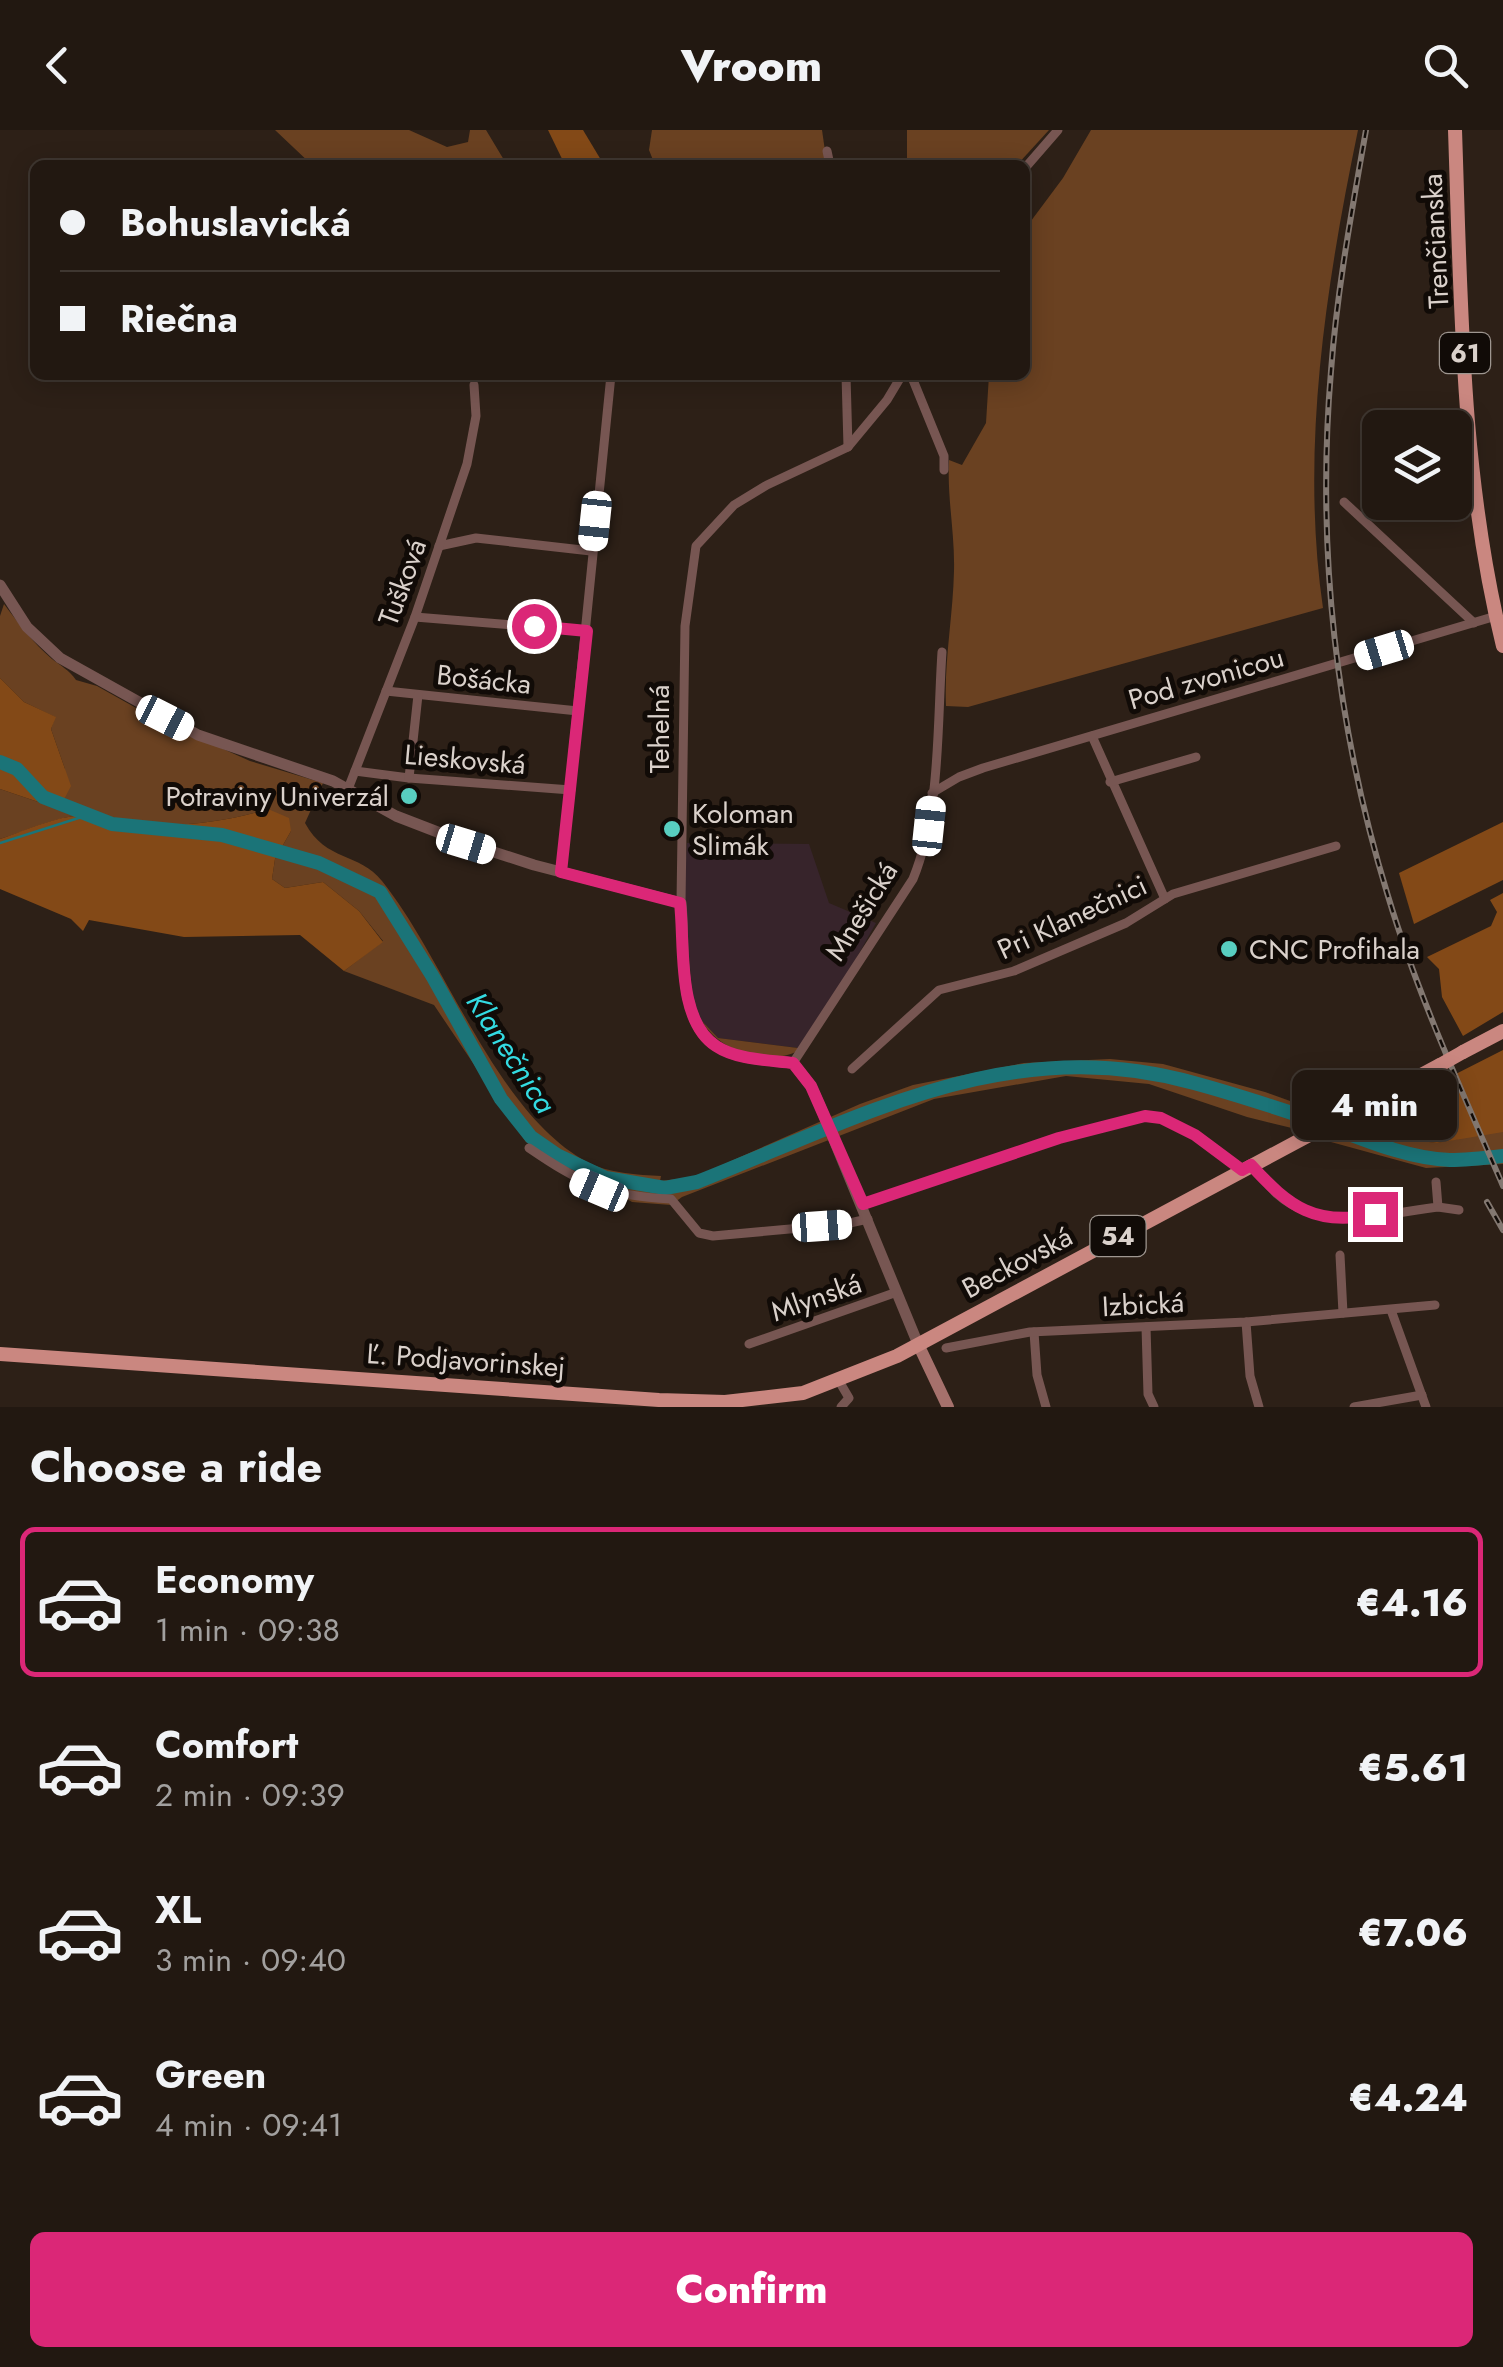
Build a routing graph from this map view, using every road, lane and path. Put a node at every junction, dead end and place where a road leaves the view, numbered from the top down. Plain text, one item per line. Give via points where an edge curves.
1 (1058, 130) edge
2 (1456, 135) edge
3 (827, 152) dead end
4 (829, 160) edge
5 (1030, 162) edge
6 (610, 380) edge
7 (846, 380) edge
8 (899, 380) edge
9 (913, 380) edge
10 (474, 386) dead end
11 (848, 447) junction
12 (944, 470) dead end
13 (1344, 502) dead end
14 (439, 546) junction
15 (592, 551) junction
16 (0, 585) edge
17 (1496, 616) junction
18 (415, 617) junction
19 (1474, 623) junction
20 (587, 631) junction
21 (1503, 646) edge
22 (942, 652) dead end
23 (386, 692) junction
24 (418, 695) junction
25 (578, 711) junction
26 (1092, 736) junction
27 (1196, 756) dead end
28 (355, 771) junction
29 (409, 778) junction
30 (1110, 782) junction
31 (348, 789) junction
32 (571, 790) junction
33 (932, 793) junction
34 (1336, 846) dead end
35 (561, 872) junction
36 (1165, 899) junction
37 (680, 903) junction
38 (1503, 1031) edge
39 (793, 1063) junction
40 (852, 1069) dead end
41 (529, 1148) dead end
42 (1246, 1167) junction
43 (1436, 1182) dead end
44 (863, 1204) junction
45 (1438, 1207) junction
46 (1459, 1210) dead end
47 (868, 1218) junction
48 (1340, 1255) dead end
49 (897, 1292) junction
50 (1435, 1305) dead end
51 (1391, 1310) junction
52 (1343, 1314) junction
53 (1246, 1322) junction
54 (1146, 1328) junction
55 (1034, 1332) junction
56 (749, 1344) dead end
57 (918, 1344) junction
58 (946, 1348) dead end
59 (0, 1354) edge
60 (839, 1381) junction
61 (1422, 1394) junction
62 (841, 1407) edge
63 (948, 1407) edge
64 (1046, 1407) edge
65 (1154, 1407) edge
66 (1258, 1407) edge
67 (1354, 1407) edge
68 (1426, 1407) edge

1 - 5 street
2 - 17 main road, Trenčianska / 61 via 1468,432
3 - 4 street
6 - 15 street
7 - 11 street
8 - 11 street, Tehelná
9 - 12 street
10 - 14 street, Tušková via 468,464
11 - 37 street, Tehelná via 734,505 696,546 684,626
13 - 19 street
14 - 15 street via 476,538
14 - 18 street, Tušková
15 - 20 street
16 - 31 street via 27,627 70,665 181,727
17 - 19 street, Pod zvonicou
17 - 21 main road, Trenčianska / 61
18 - 20 street
18 - 23 street, Tušková
19 - 26 street, Pod zvonicou
20 - 25 street
22 - 33 street, Mnešická
23 - 24 street, Bošácka
23 - 28 street, Tušková
24 - 25 street, Bošácka
24 - 29 street
25 - 32 street
26 - 30 street
26 - 33 street, Pod zvonicou via 959,777
27 - 30 street
28 - 29 street, Lieskovská
28 - 31 street, Tušková
29 - 32 street, Lieskovská
30 - 36 street
31 - 35 street via 432,831
32 - 35 street
33 - 39 street, Mnešická via 913,879
34 - 36 street, Pri Klanečnici
35 - 37 street
36 - 40 street, Pri Klanečnici via 999,978 939,990
37 - 39 street, Tehelná via 685,974 702,1033 745,1057
38 - 42 main road, Beckovská / 54, bridge
39 - 44 street via 811,1086
41 - 47 street via 599,1190 671,1200 699,1233 713,1236
42 - 44 street via 1195,1135 1145,1116
42 - 45 street via 1278,1195 1333,1219
42 - 57 main road, Beckovská / 54
43 - 45 street
44 - 47 street
45 - 46 street
47 - 49 street
48 - 52 street
49 - 56 street, Mlynská
49 - 57 street
50 - 51 street, Izbická
51 - 52 street, Izbická
51 - 61 street
52 - 53 street, Izbická
53 - 54 street, Izbická
53 - 66 street
54 - 55 street, Izbická
54 - 65 street
55 - 58 street, Izbická
55 - 64 street
57 - 60 main road, Ľ. Podjavorinskej / 54
57 - 63 main road
59 - 60 main road, Ľ. Podjavorinskej / 54 via 725,1402 804,1393
60 - 62 street via 849,1398
61 - 67 street
61 - 68 street

